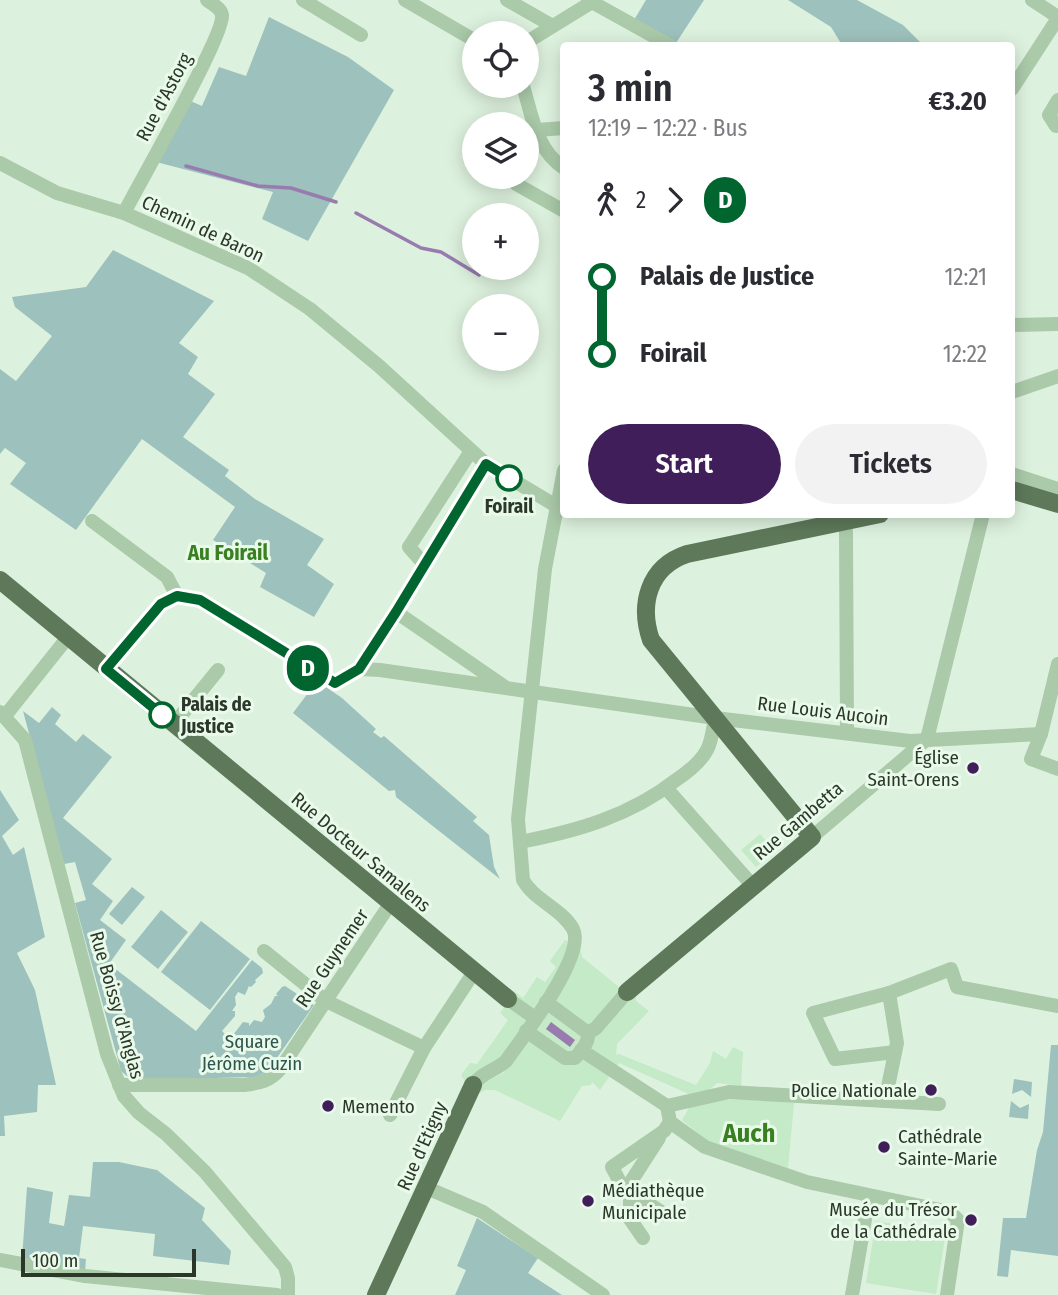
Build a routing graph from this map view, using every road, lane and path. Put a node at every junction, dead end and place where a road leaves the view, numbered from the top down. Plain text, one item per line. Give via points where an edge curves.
1 (207, 0) edge
2 (303, 0) edge
3 (405, 0) edge
4 (507, 0) edge
5 (1032, 0) edge
6 (590, 1) edge
7 (1058, 18) edge
8 (551, 25) junction
9 (462, 33) edge
10 (539, 34) edge
11 (361, 35) dead end
12 (664, 42) edge
13 (1015, 84) edge
14 (1058, 100) edge
15 (1056, 126) dead end
16 (560, 128) edge
17 (539, 130) edge
18 (539, 135) edge
19 (0, 163) edge
20 (560, 165) edge
21 (525, 189) edge
22 (560, 209) edge
23 (124, 213) junction
24 (1058, 324) edge
25 (1015, 325) edge
26 (1058, 376) edge
27 (1015, 391) edge
28 (468, 448) junction
29 (486, 464) junction
30 (1015, 475) edge
31 (1058, 489) edge
32 (1015, 491) edge
33 (1058, 504) edge
34 (560, 506) edge
35 (560, 511) edge
36 (861, 518) edge
37 (982, 518) edge
38 (92, 521) dead end
39 (846, 531) dead end
40 (425, 565) junction
41 (0, 580) edge
42 (177, 596) junction
43 (396, 612) junction
44 (68, 637) junction
45 (1058, 664) edge
46 (106, 669) junction
47 (359, 669) junction
48 (218, 670) dead end
49 (1055, 679) edge
50 (508, 689) junction
51 (532, 692) junction
52 (3, 714) edge
53 (715, 718) junction
54 (168, 720) junction
55 (847, 733) junction
56 (1041, 734) junction
57 (927, 740) junction
58 (1058, 769) edge
59 (666, 788) junction
60 (506, 830) dead end
61 (812, 837) junction
62 (520, 842) junction
63 (753, 886) junction
64 (390, 904) junction
65 (264, 951) dead end
66 (474, 972) junction
67 (627, 992) joint
68 (888, 993) junction
69 (508, 999) joint
70 (326, 1001) junction
71 (546, 1002) junction
72 (1057, 1006) edge
73 (535, 1018) junction
74 (526, 1031) junction
75 (588, 1033) junction
76 (424, 1048) junction
77 (581, 1050) junction
78 (895, 1052) junction
79 (120, 1085) junction
80 (473, 1085) joint
81 (885, 1101) junction
82 (939, 1104) dead end
83 (667, 1106) junction
84 (390, 1115) dead end
85 (667, 1127) junction
86 (427, 1188) junction
87 (628, 1191) junction
88 (869, 1196) junction
89 (667, 1215) dead end
90 (643, 1238) dead end
91 (0, 1260) edge
92 (198, 1291) edge
93 (277, 1295) edge
94 (288, 1295) edge
95 (376, 1295) edge
96 (603, 1295) edge
97 (853, 1295) edge
98 (947, 1295) edge

1 - 23 street, Rue d'Astorg via 220,10 222,19
2 - 11 street
3 - 9 street
4 - 8 street
5 - 7 street
6 - 8 street
6 - 12 street
7 - 13 street
8 - 10 street
14 - 15 street via 1049,115
16 - 17 street
18 - 20 street via 547,154
19 - 23 street, Chemin de Baron via 57,193
21 - 22 street
23 - 28 street, Chemin de Baron via 248,268 310,309
24 - 25 street
26 - 27 street
28 - 29 street, Chemin de Baron
28 - 40 street via 409,547
29 - 34 street, Chemin de Baron
29 - 40 street
30 - 31 street
32 - 33 main road
35 - 51 street via 545,569
36 - 53 main road via 687,554 656,575 645,608 652,640
37 - 57 street
38 - 42 street via 167,577
39 - 55 street
40 - 43 street
41 - 44 main road, Rue Docteur Samalens
42 - 46 street via 161,604
42 - 47 street via 200,600 329,680
43 - 47 street
43 - 50 street
44 - 46 main road, Rue Docteur Samalens
44 - 52 street
45 - 49 street
46 - 54 main road, Rue Docteur Samalens
47 - 50 street, Rue Louis Aucoin
48 - 54 street via 189,706
49 - 56 street
50 - 51 street, Rue Louis Aucoin
51 - 53 street, Rue Louis Aucoin
51 - 62 street via 518,818
52 - 79 street, Rue Boissy d'Anglas via 25,740 107,1054
53 - 55 street, Rue Louis Aucoin
53 - 59 street via 709,749
53 - 61 main road
54 - 64 main road, Rue Docteur Samalens
55 - 57 street, Rue Louis Aucoin
56 - 57 street, Rue Louis Aucoin
56 - 58 street via 1031,759
57 - 61 street, Rue Gambetta
59 - 62 street via 615,816
59 - 63 street
60 - 62 street
61 - 63 main road, Rue Gambetta
62 - 71 street, Rue d'Etigny via 523,880 573,928 575,943 565,973
63 - 67 main road, Rue Gambetta
64 - 66 main road, Rue Docteur Samalens
64 - 70 street, Rue Guynemer
65 - 70 street
66 - 69 main road, Rue Docteur Samalens
66 - 76 street
67 - 75 street, Rue Gambetta
68 - 72 street via 951,968 957,987
68 - 78 street
68 - 78 street via 813,1013 835,1059
69 - 73 street, Rue Docteur Samalens
70 - 76 street
70 - 79 street, Rue Guynemer via 277,1073 266,1081
71 - 73 street, Rue d'Etigny
71 - 75 street
73 - 74 street, Rue d'Etigny
74 - 77 street via 565,1058 575,1058
74 - 80 street, Rue d'Etigny via 506,1061
75 - 77 street
76 - 84 street
77 - 83 street
78 - 81 street
79 - 94 street, Rue Boissy d'Anglas via 139,1113 216,1185 285,1267
80 - 86 main road, Rue d'Etigny
81 - 82 street
81 - 83 street via 729,1092
83 - 85 street
85 - 87 street via 632,1176
85 - 87 street via 614,1164 613,1170
85 - 88 street via 705,1147 807,1182
86 - 95 main road, Rue d'Etigny
86 - 96 street via 483,1212
87 - 89 street
87 - 90 street via 630,1219
88 - 97 street
88 - 98 street via 945,1210 955,1216
91 - 92 street
92 - 93 street

